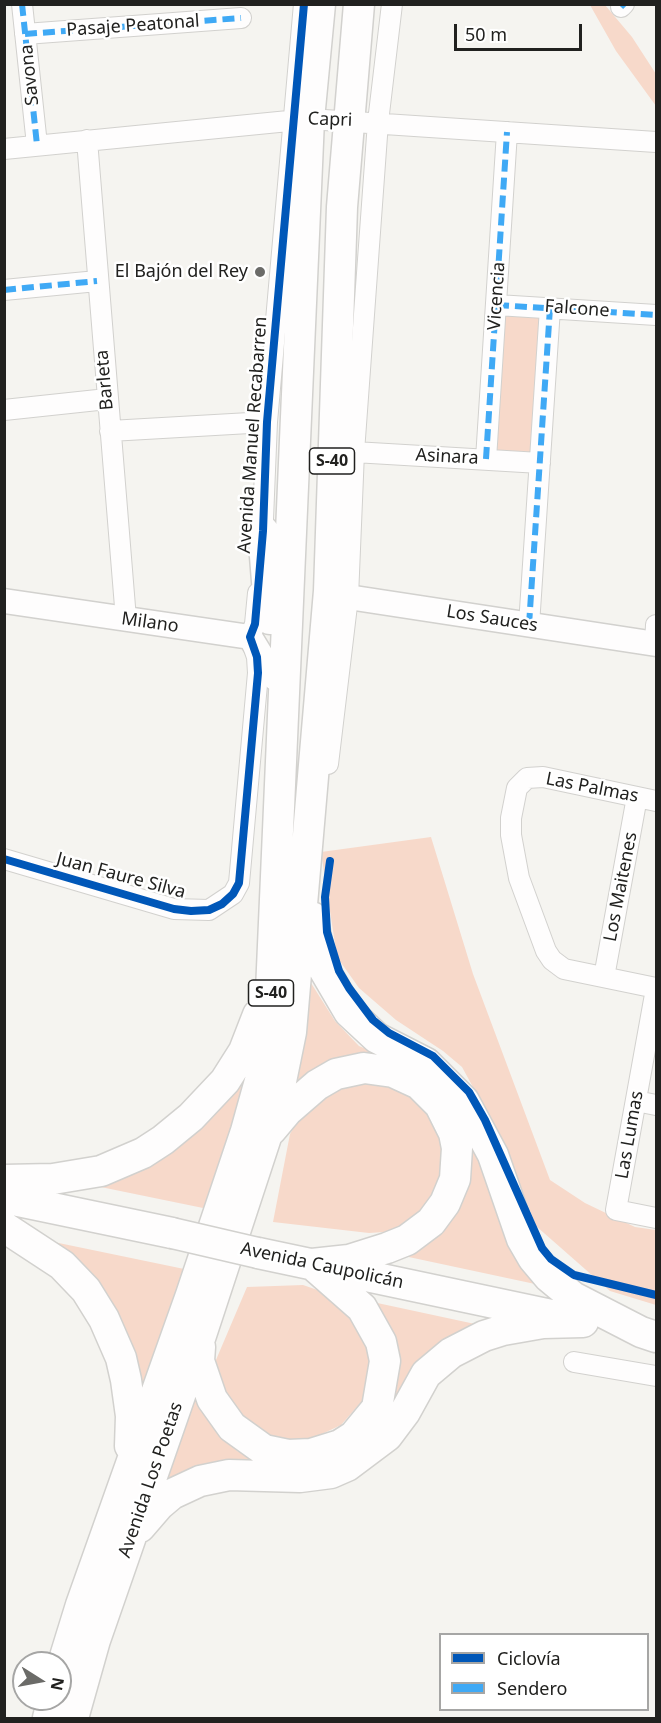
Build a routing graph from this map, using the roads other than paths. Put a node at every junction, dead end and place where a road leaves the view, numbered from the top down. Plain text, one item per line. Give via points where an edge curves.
1 (22, 4) edge
2 (304, 4) edge
3 (320, 4) edge
4 (359, 4) edge
5 (392, 4) edge
6 (241, 18) dead end
7 (25, 34) junction
8 (301, 119) junction
9 (348, 120) junction
10 (378, 122) junction
11 (507, 132) junction
12 (87, 140) junction
13 (37, 145) junction
14 (654, 146) edge
15 (4, 149) edge
16 (342, 207) junction
17 (97, 281) junction
18 (4, 290) edge
19 (497, 304) junction
20 (550, 308) junction
21 (657, 315) edge
22 (106, 399) junction
23 (4, 410) edge
24 (267, 422) junction
25 (110, 431) junction
26 (354, 452) junction
27 (486, 459) junction
28 (540, 463) junction
29 (292, 503) junction
30 (263, 531) junction
31 (338, 594) junction
32 (4, 601) edge
33 (126, 619) junction
34 (530, 625) junction
35 (250, 638) junction
36 (656, 638) edge
37 (275, 678) junction
38 (281, 730) junction
39 (647, 799) edge
40 (308, 839) junction
41 (4, 859) edge
42 (241, 866) joint
43 (312, 898) junction
44 (272, 952) junction
45 (604, 977) junction
46 (657, 988) edge
47 (636, 1101) junction
48 (657, 1105) edge
49 (266, 1137) junction
50 (4, 1180) edge
51 (4, 1198) edge
52 (657, 1218) edge
53 (4, 1227) edge
54 (233, 1244) junction
55 (312, 1264) junction
56 (583, 1322) junction
57 (201, 1335) junction
58 (651, 1335) edge
59 (574, 1362) dead end
60 (657, 1376) edge
61 (125, 1483) junction
62 (129, 1545) junction
63 (67, 1651) edge
64 (73, 1719) edge

1 - 7 street, Savona
2 - 8 street, Avenida Manuel Recabarren
3 - 8 main road, Avenida Manuel Recabarren / S-40
4 - 9 main road, S-40
5 - 10 street
6 - 7 street, Pasaje Peatonal
7 - 13 street, Savona
8 - 9 street, Capri
8 - 12 street, Capri
8 - 16 main road via 324,138 335,163
8 - 24 street, Avenida Manuel Recabarren
8 - 29 main road, Avenida Manuel Recabarren / S-40
9 - 10 street, Capri
9 - 16 main road, S-40
10 - 11 street, Capri
10 - 26 street
11 - 14 street, Capri
11 - 19 street, Vicencia
12 - 13 street, Capri
12 - 17 street, Barleta
13 - 15 street, Capri
16 - 31 main road, S-40
17 - 18 street
17 - 22 street, Barleta
19 - 20 street, Falcone
19 - 27 street, Vicencia
20 - 21 street, Falcone
20 - 28 street
22 - 23 street
22 - 25 street, Barleta
24 - 25 street
24 - 30 street, Avenida Manuel Recabarren
25 - 33 street, Barleta
26 - 27 street, Asinara
26 - 31 street
27 - 28 street, Asinara
28 - 34 street
29 - 31 main road
29 - 38 main road, Avenida Manuel Recabarren / S-40
30 - 35 street, Avenida Manuel Recabarren via 255,624
30 - 37 main road
31 - 34 street, Los Sauces
31 - 38 main road via 297,663
31 - 40 main road, S-40
31 - 43 street
32 - 33 street, Milano
33 - 35 street, Milano
34 - 36 street, Los Sauces
35 - 37 street
35 - 42 street, Avenida Manuel Recabarren via 258,672
37 - 38 main road
38 - 44 main road, Avenida Manuel Recabarren / S-40
39 - 45 street, Los Maitenes
39 - 45 street, Las Palmas via 543,777 527,778 517,788 513,803 511,835 519,878 546,951 564,969
40 - 43 main road
40 - 49 main road, S-40 via 291,1032
41 - 42 street, Juan Faure Silva via 191,911 209,910 232,894 239,883
43 - 58 main road via 317,950 338,997 362,1026 393,1048 426,1063 464,1101 493,1155 532,1258 573,1297
44 - 50 main road via 266,992 244,1051 216,1092 173,1133 143,1153 101,1171 52,1179
44 - 54 main road, Avenida Manuel Recabarren / S-40 via 261,1077
45 - 46 street
46 - 47 street, Las Lumas
47 - 48 street
47 - 52 street, Las Lumas via 616,1210
49 - 54 main road, S-40
49 - 55 main road via 287,1111 317,1085 336,1074 364,1068 393,1072 419,1084 440,1105 454,1133 455,1179 446,1203 431,1222 407,1240 387,1248 349,1260
51 - 54 main road, Avenida Caupolicán, bridge
53 - 61 main road via 62,1265 86,1290 104,1319 121,1358 131,1416
54 - 55 main road, Avenida Caupolicán
54 - 57 main road, Avenida Los Poetas
54 - 61 main road, Avenida Los Poetas
55 - 56 main road, Avenida Caupolicán
55 - 57 main road via 362,1308 381,1342 385,1361 377,1408 347,1440 311,1454 288,1455 264,1450 245,1438 227,1422 212,1399 199,1361
56 - 58 main road, Avenida Caupolicán
56 - 62 main road via 524,1326 467,1343 426,1374 397,1424 362,1458 315,1476 229,1475 186,1486 159,1505
57 - 62 main road, Avenida Los Poetas
59 - 60 street
61 - 63 main road, Avenida Los Poetas
62 - 64 main road, Avenida Los Poetas via 95,1640

